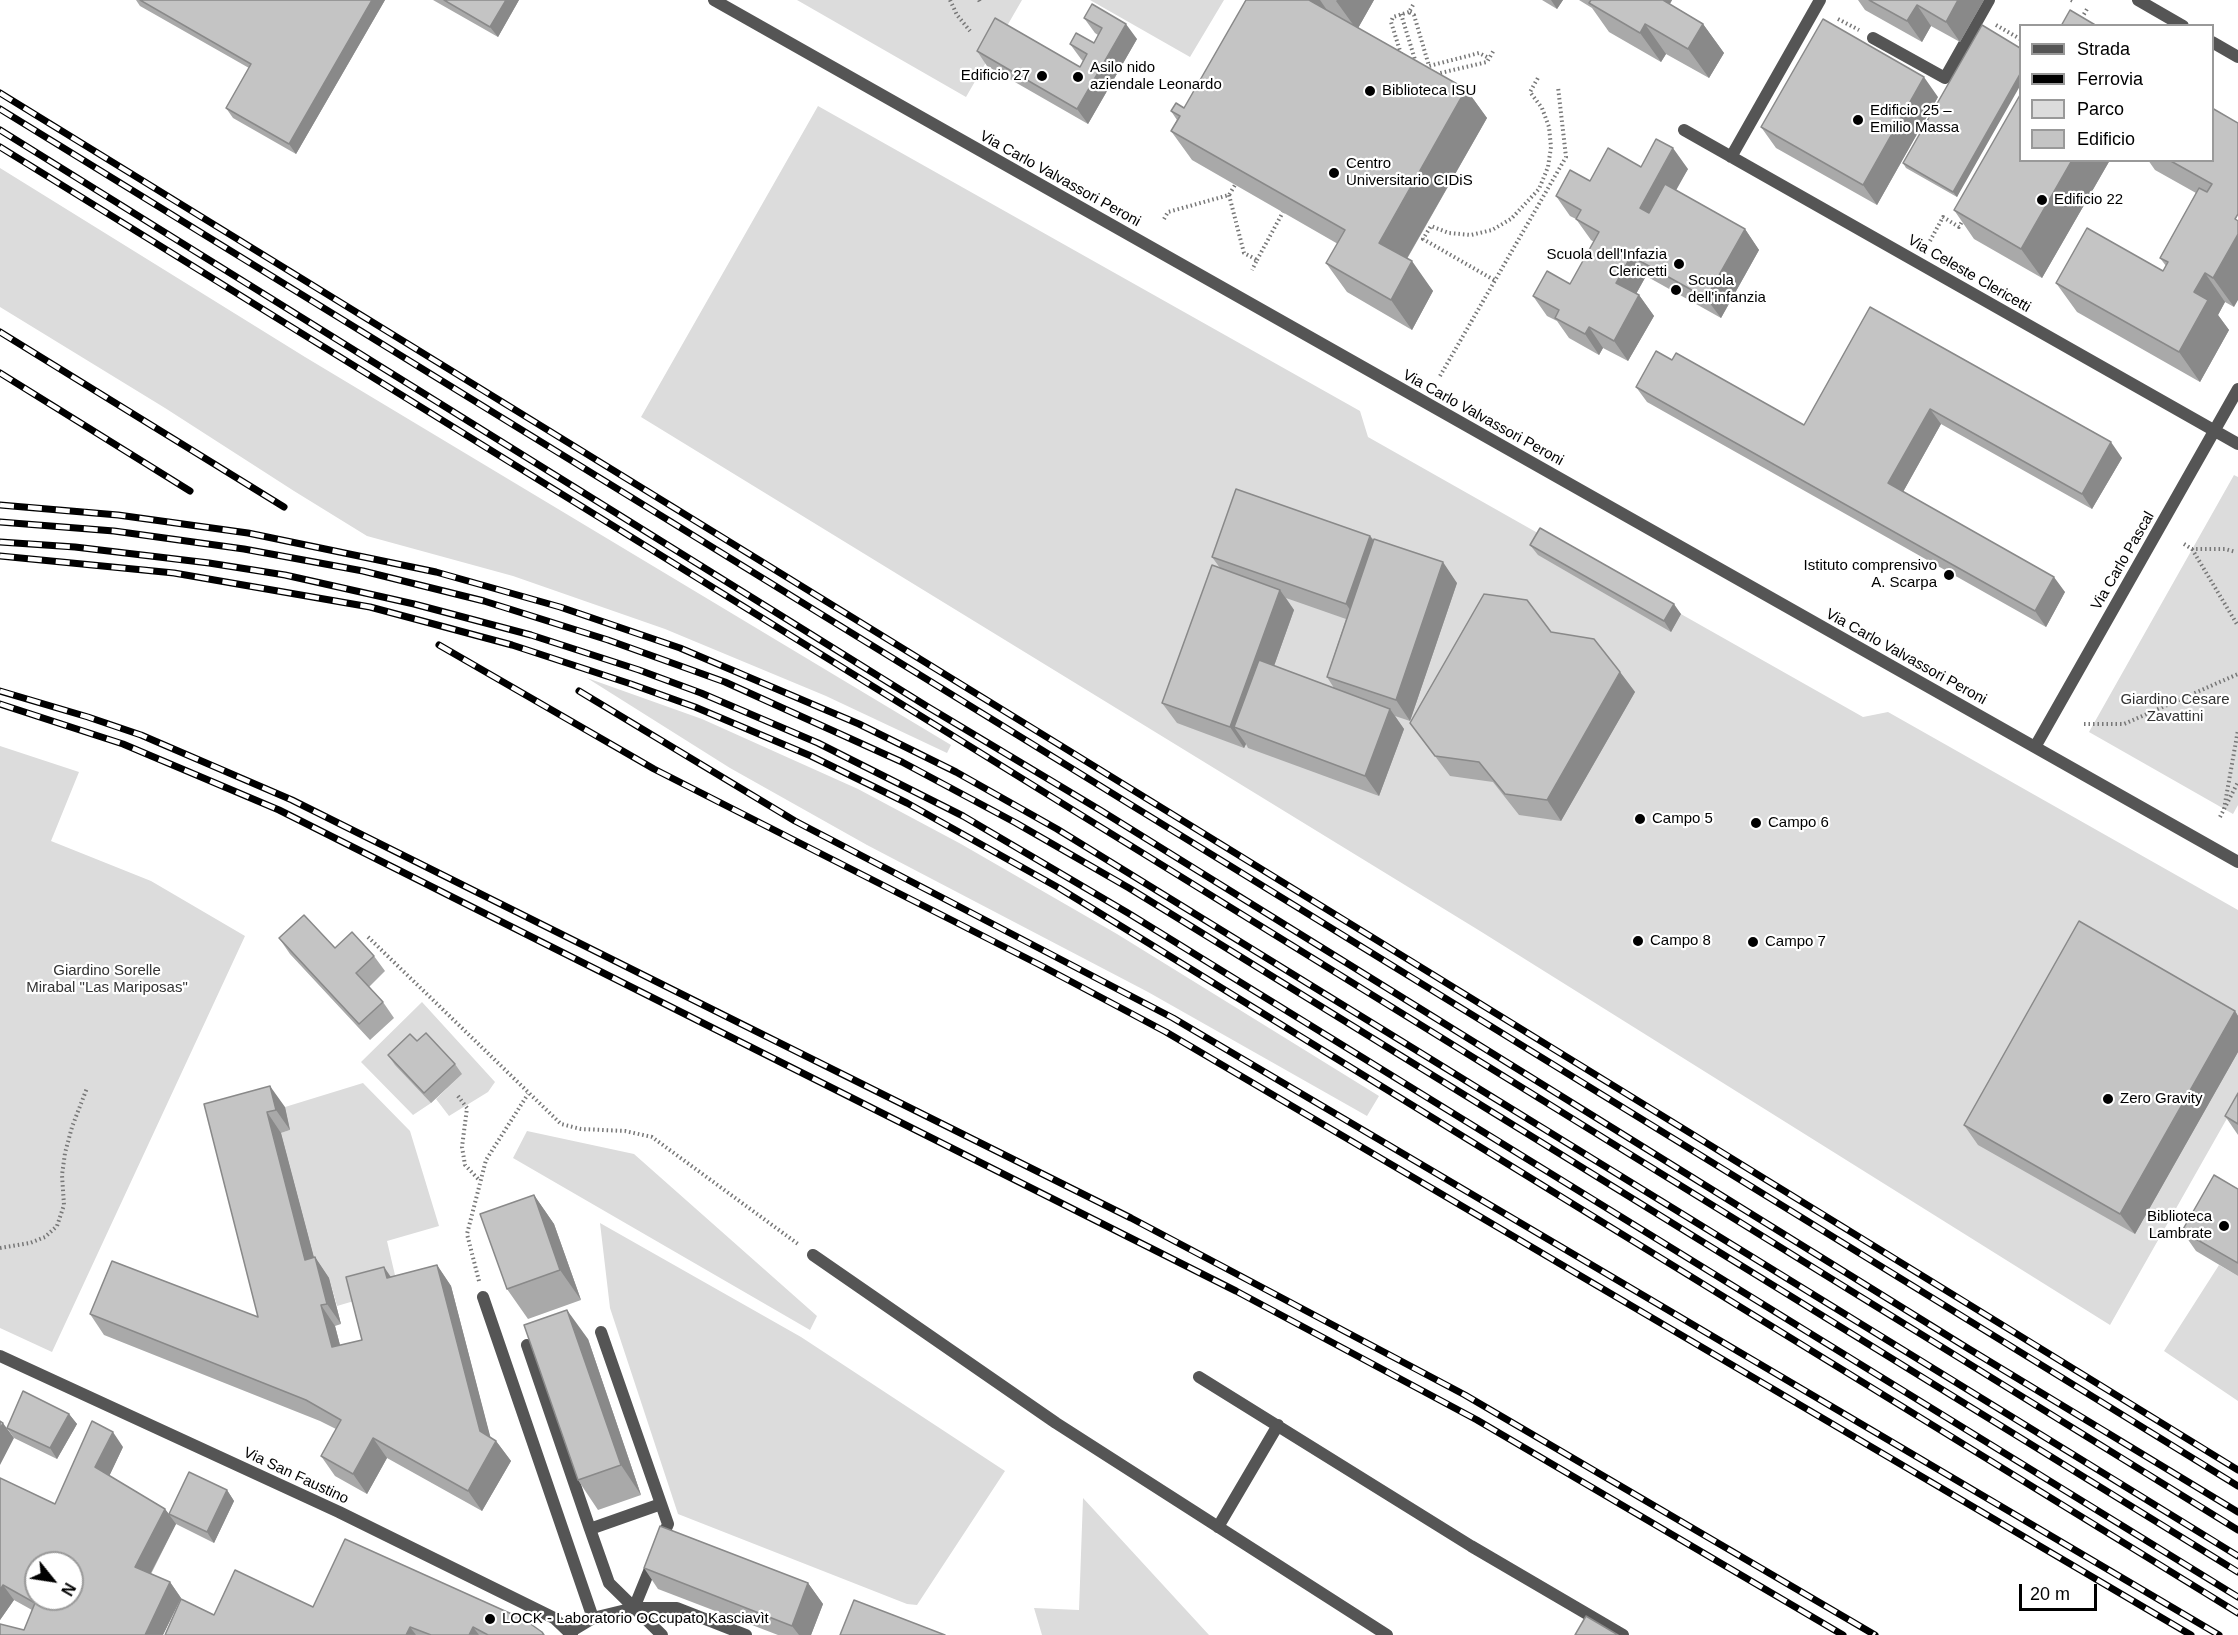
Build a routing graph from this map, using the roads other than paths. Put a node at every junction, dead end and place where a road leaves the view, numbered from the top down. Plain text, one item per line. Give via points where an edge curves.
1 (714, 0) edge
2 (1820, 0) edge
3 (1989, 0) edge
4 (2138, 0) edge
5 (2180, 24) edge
6 (1873, 38) dead end
7 (2214, 43) edge
8 (2238, 57) edge
9 (1684, 130) dead end
10 (1731, 157) junction
11 (2238, 389) edge
12 (2214, 431) junction
13 (2238, 444) edge
14 (2035, 747) junction
15 (2238, 862) edge
16 (813, 1255) road end
17 (483, 1297) road end
18 (601, 1332) dead end
19 (527, 1345) edge
20 (0, 1356) edge
21 (1199, 1377) dead end
22 (1278, 1425) junction
23 (661, 1504) junction
24 (1218, 1527) junction
25 (590, 1529) junction
26 (634, 1608) junction
27 (593, 1618) junction
28 (571, 1634) edge
29 (662, 1635) edge
30 (746, 1635) edge
31 (1387, 1635) edge
32 (1623, 1635) edge

1 - 14 street, Via Carlo Valvassori Peroni
2 - 10 street
3 - 6 street via 1945,78
4 - 5 street
7 - 8 street
9 - 10 street, Via Celeste Clericetti
10 - 12 street, Via Celeste Clericetti
11 - 12 street, Via Carlo Pascal
12 - 13 street, Via Celeste Clericetti
12 - 14 street, Via Carlo Pascal
14 - 15 street, Via Carlo Valvassori Peroni
16 - 24 street via 1056,1423
17 - 27 street
18 - 23 street
19 - 25 street
20 - 28 street, Via San Faustino via 339,1512 554,1617
21 - 22 street
22 - 24 street
22 - 32 street via 1471,1546
23 - 25 street
23 - 26 street via 668,1524
24 - 31 street
25 - 26 street via 609,1583
26 - 27 street
26 - 29 street
26 - 30 street via 677,1608
27 - 28 street

